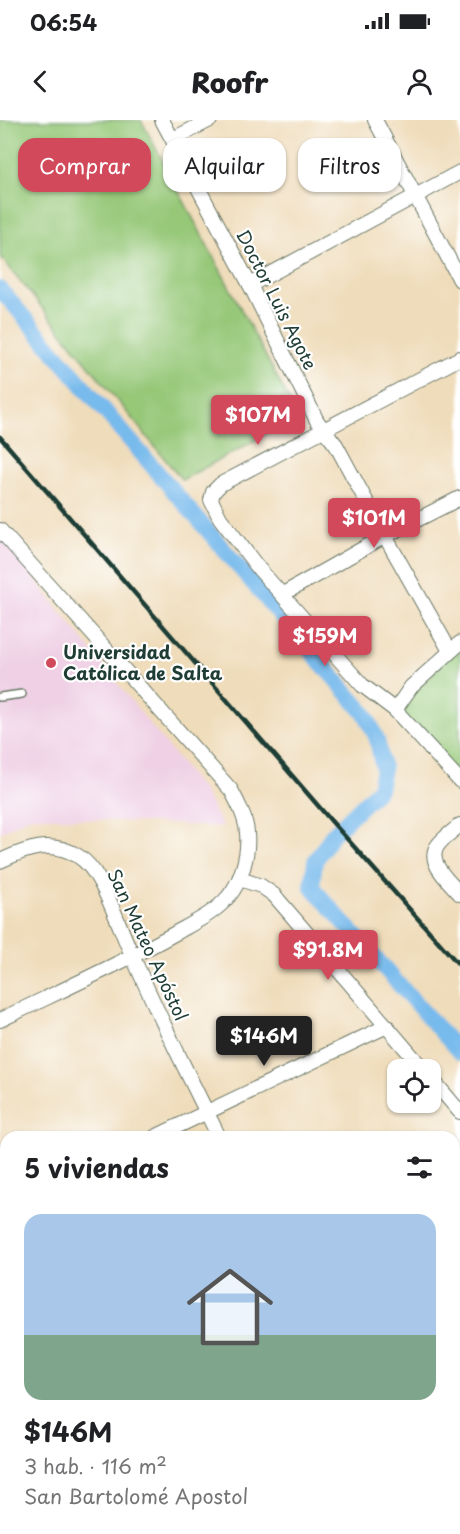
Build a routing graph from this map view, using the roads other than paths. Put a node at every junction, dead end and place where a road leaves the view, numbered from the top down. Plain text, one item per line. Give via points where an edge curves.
1 (162, 120) edge
2 (210, 120) edge
3 (375, 120) edge
4 (172, 138) edge
5 (175, 138) edge
6 (460, 172) edge
7 (201, 192) edge
8 (416, 196) junction
9 (460, 280) edge
10 (250, 285) junction
11 (460, 358) edge
12 (324, 429) junction
13 (460, 498) edge
14 (0, 530) edge
15 (384, 536) junction
16 (283, 594) junction
17 (455, 647) edge
18 (22, 694) dead end
19 (0, 697) edge
20 (395, 710) junction
21 (460, 781) edge
22 (460, 825) edge
23 (0, 861) edge
24 (240, 879) junction
25 (460, 894) edge
26 (132, 957) junction
27 (0, 1020) edge
28 (387, 1026) junction
29 (415, 1059) edge
30 (441, 1090) edge
31 (207, 1112) junction
32 (460, 1112) edge
33 (167, 1131) edge
34 (216, 1131) edge

1 - 4 street, Doctor Luis Agote
2 - 5 street
3 - 8 street
6 - 8 street
7 - 10 street, Doctor Luis Agote
8 - 9 street
8 - 10 street
10 - 12 street, Doctor Luis Agote
11 - 12 street
12 - 15 street, Doctor Luis Agote
12 - 16 street via 221,484 211,500 259,569
13 - 15 street
14 - 24 street via 231,790 247,831
15 - 16 street
15 - 17 street, Doctor Luis Agote
16 - 20 street via 362,685
17 - 20 street via 411,687
18 - 19 lane
20 - 21 street
22 - 25 street via 434,853 435,863
23 - 26 street, San Mateo Apóstol via 44,845 78,856 99,880
24 - 26 street via 229,897 214,910
24 - 28 street via 274,895
26 - 27 street
26 - 31 street, San Mateo Apóstol
28 - 29 street
28 - 31 street
30 - 32 street
31 - 33 street
31 - 34 street, San Mateo Apóstol

